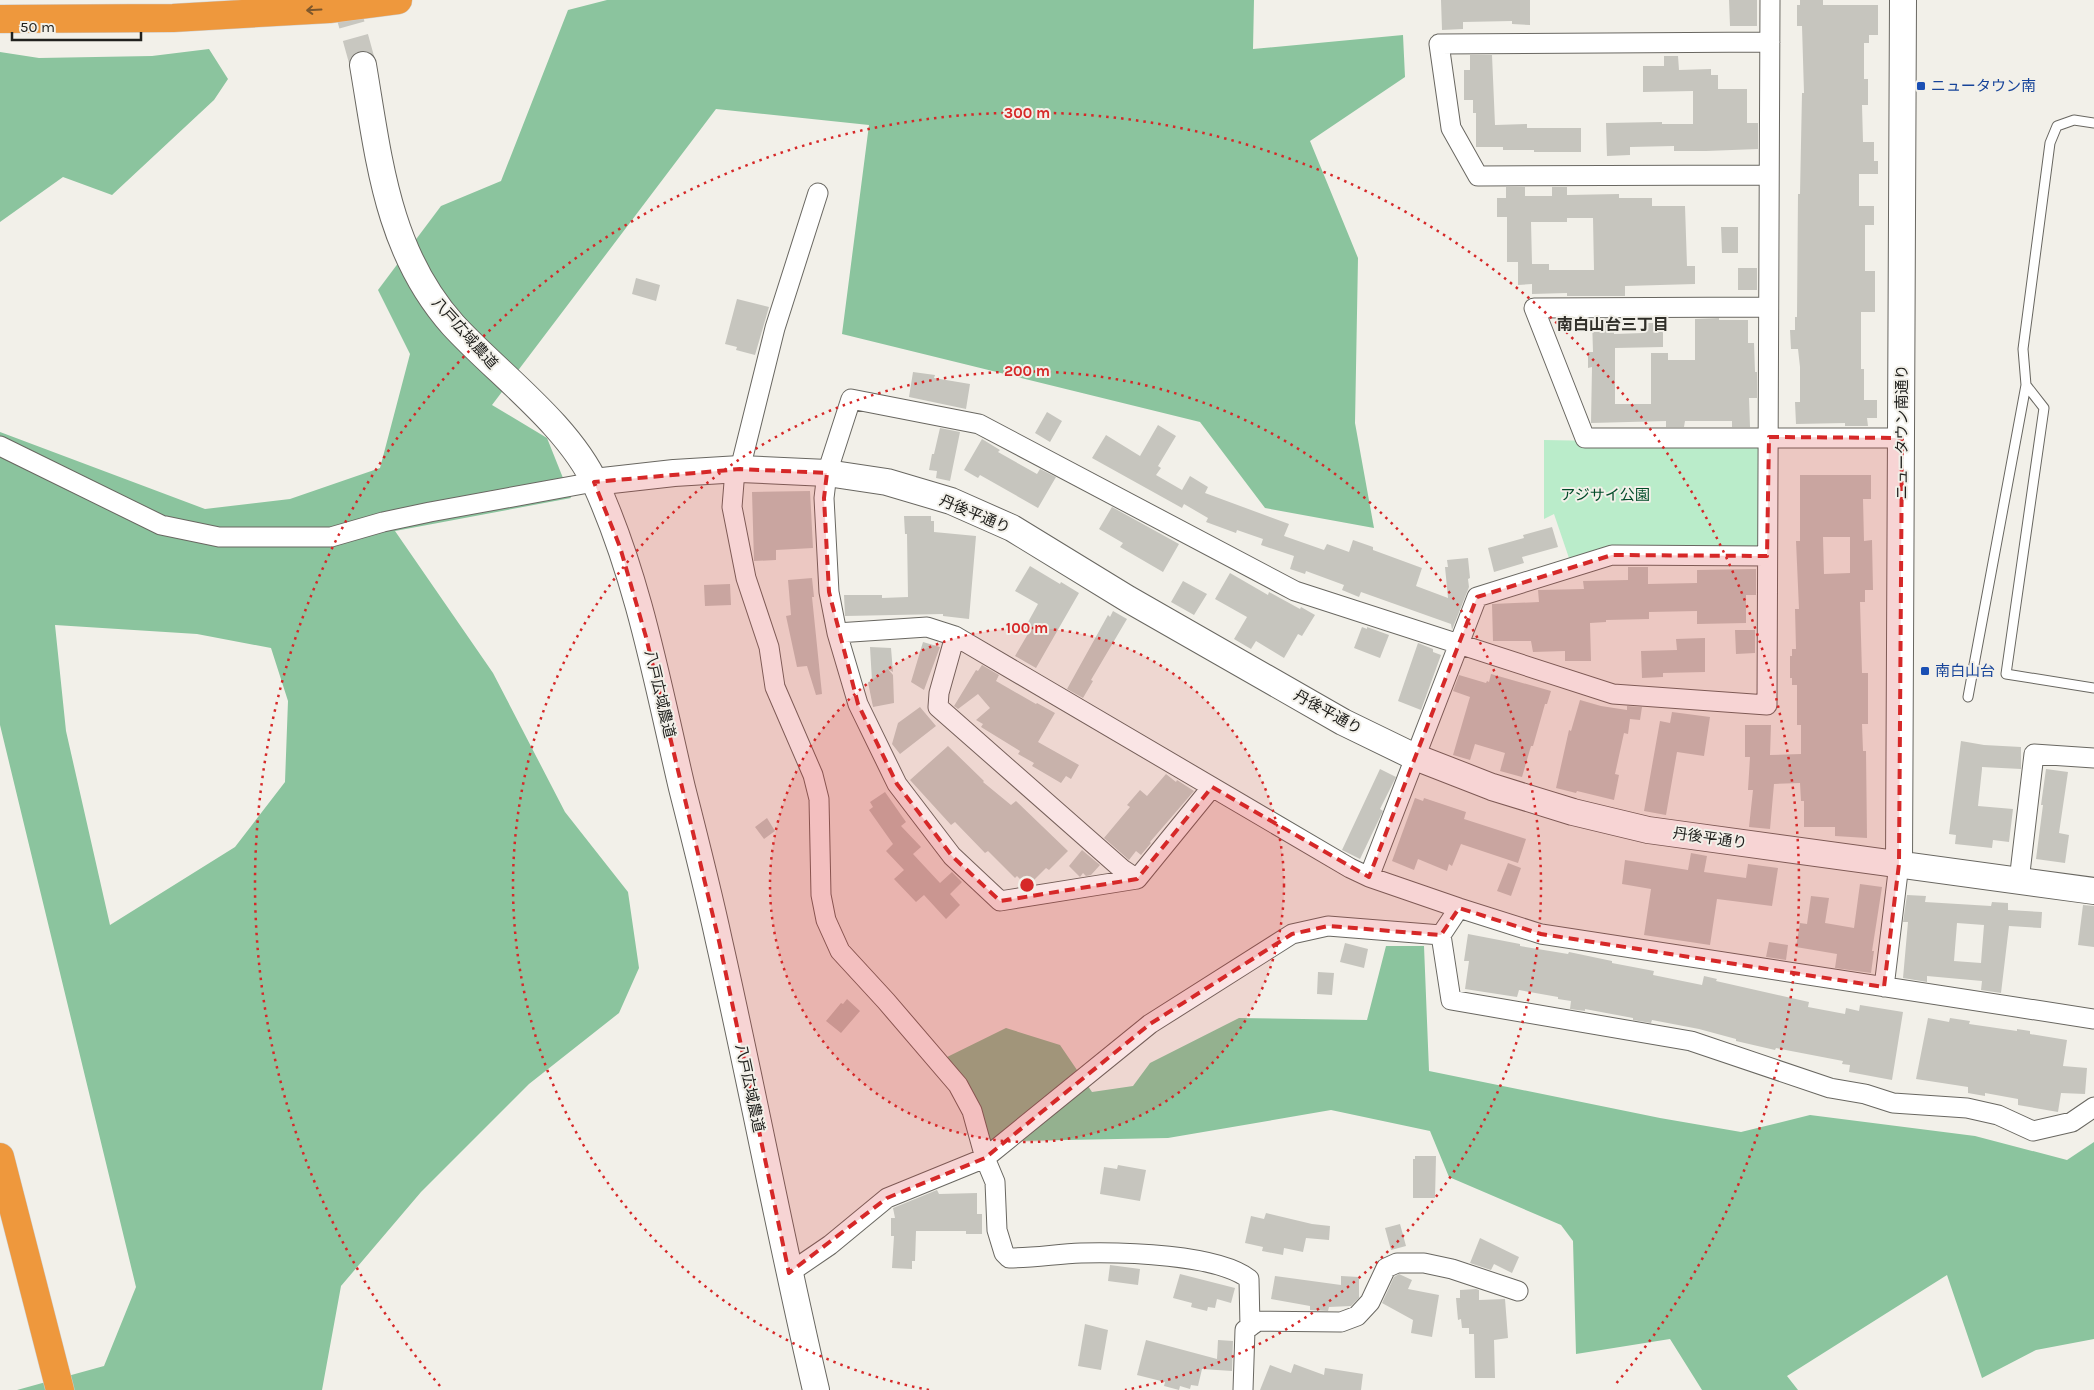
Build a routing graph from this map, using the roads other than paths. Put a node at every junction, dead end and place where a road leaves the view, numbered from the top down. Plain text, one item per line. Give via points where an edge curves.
1 (398, 0) edge
2 (1770, 0) edge
3 (1903, 0) edge
4 (0, 19) edge
5 (1770, 42) junction
6 (363, 65) tunnel mouth
7 (2094, 123) edge
8 (1769, 175) junction
9 (818, 193) dead end
10 (1768, 307) junction
11 (2026, 385) junction
12 (1769, 438) junction
13 (1902, 438) junction
14 (0, 446) edge
15 (738, 470) junction
16 (827, 473) junction
17 (594, 482) junction
18 (1767, 556) junction
19 (837, 633) junction
20 (955, 636) junction
21 (1460, 645) junction
22 (2094, 688) edge
23 (1968, 697) dead end
24 (1415, 757) junction
25 (2094, 758) edge
26 (1212, 787) junction
27 (1899, 864) junction
28 (1369, 877) junction
29 (1137, 879) junction
30 (2019, 881) junction
31 (2094, 892) edge
32 (1459, 908) junction
33 (1441, 935) junction
34 (1884, 987) junction
35 (2094, 1019) edge
36 (2094, 1107) edge
37 (0, 1157) edge
38 (985, 1158) junction
39 (789, 1273) junction
40 (1518, 1290) dead end
41 (1250, 1327) junction
42 (60, 1390) edge
43 (816, 1390) edge
44 (1243, 1390) edge

1 -> 4 highway via 329,9 173,18
2 - 5 street
3 - 13 street, ニュータウン南通り
5 - 8 street
5 - 8 street via 1439,44 1451,128 1478,176
6 - 17 street, 八戸広域農道 via 381,169 401,242 422,285 452,324 566,438
7 - 11 lane via 2074,120 2057,126 2050,143 2023,349
8 - 10 street
9 - 15 street via 775,328
10 - 12 street
10 - 12 street via 1534,308 1585,438
11 - 22 lane via 2044,408 2006,674
11 - 23 lane
12 - 13 street
12 - 18 street
13 - 27 street, ニュータウン南通り
14 - 17 street via 162,525 219,537 330,537 430,512
15 - 16 street, 丹後平通り
15 - 17 street, 丹後平通り
15 - 38 street via 732,507 746,578 769,647 775,687 813,775 819,799 821,895 826,920 840,951 958,1085 972,1111
16 - 19 street via 824,498 829,592
16 - 21 street via 851,399 979,424 1294,591
16 - 24 street, 丹後平通り via 887,482 951,501 1012,528 1342,722
17 - 39 street, 八戸広域農道 via 620,547 646,637 719,942
18 - 21 street via 1612,555 1477,598
18 - 21 street via 1767,705 1613,694
19 - 20 street via 927,627
19 - 29 street via 858,704 897,784 952,856 1000,901
20 - 26 street
20 - 29 street via 938,708
21 - 24 street
24 - 27 street, 丹後平通り via 1492,788 1648,830
24 - 28 street
25 - 30 street via 2034,754
26 - 28 street
26 - 29 street
27 - 30 street, 丹後平通り
27 - 34 street
28 - 32 street
30 - 31 street, 丹後平通り
32 - 33 street
32 - 34 street via 1541,934
33 - 36 street via 1451,1000 1691,1041 1830,1088 1893,1103 1968,1108 2033,1131 2072,1122
33 - 38 street via 1328,926 1292,934 1150,1024
34 - 35 street
37 - 42 highway
38 - 39 street via 887,1198 830,1245
38 - 41 street via 996,1182 997,1230 1004,1253 1009,1258 1081,1254 1156,1256 1198,1260 1228,1268 1249,1279
39 - 43 street, 八戸広域農道
40 - 41 street via 1452,1269 1397,1262 1386,1268 1370,1302 1357,1316 1341,1322 1258,1321
41 - 44 street via 1246,1330

